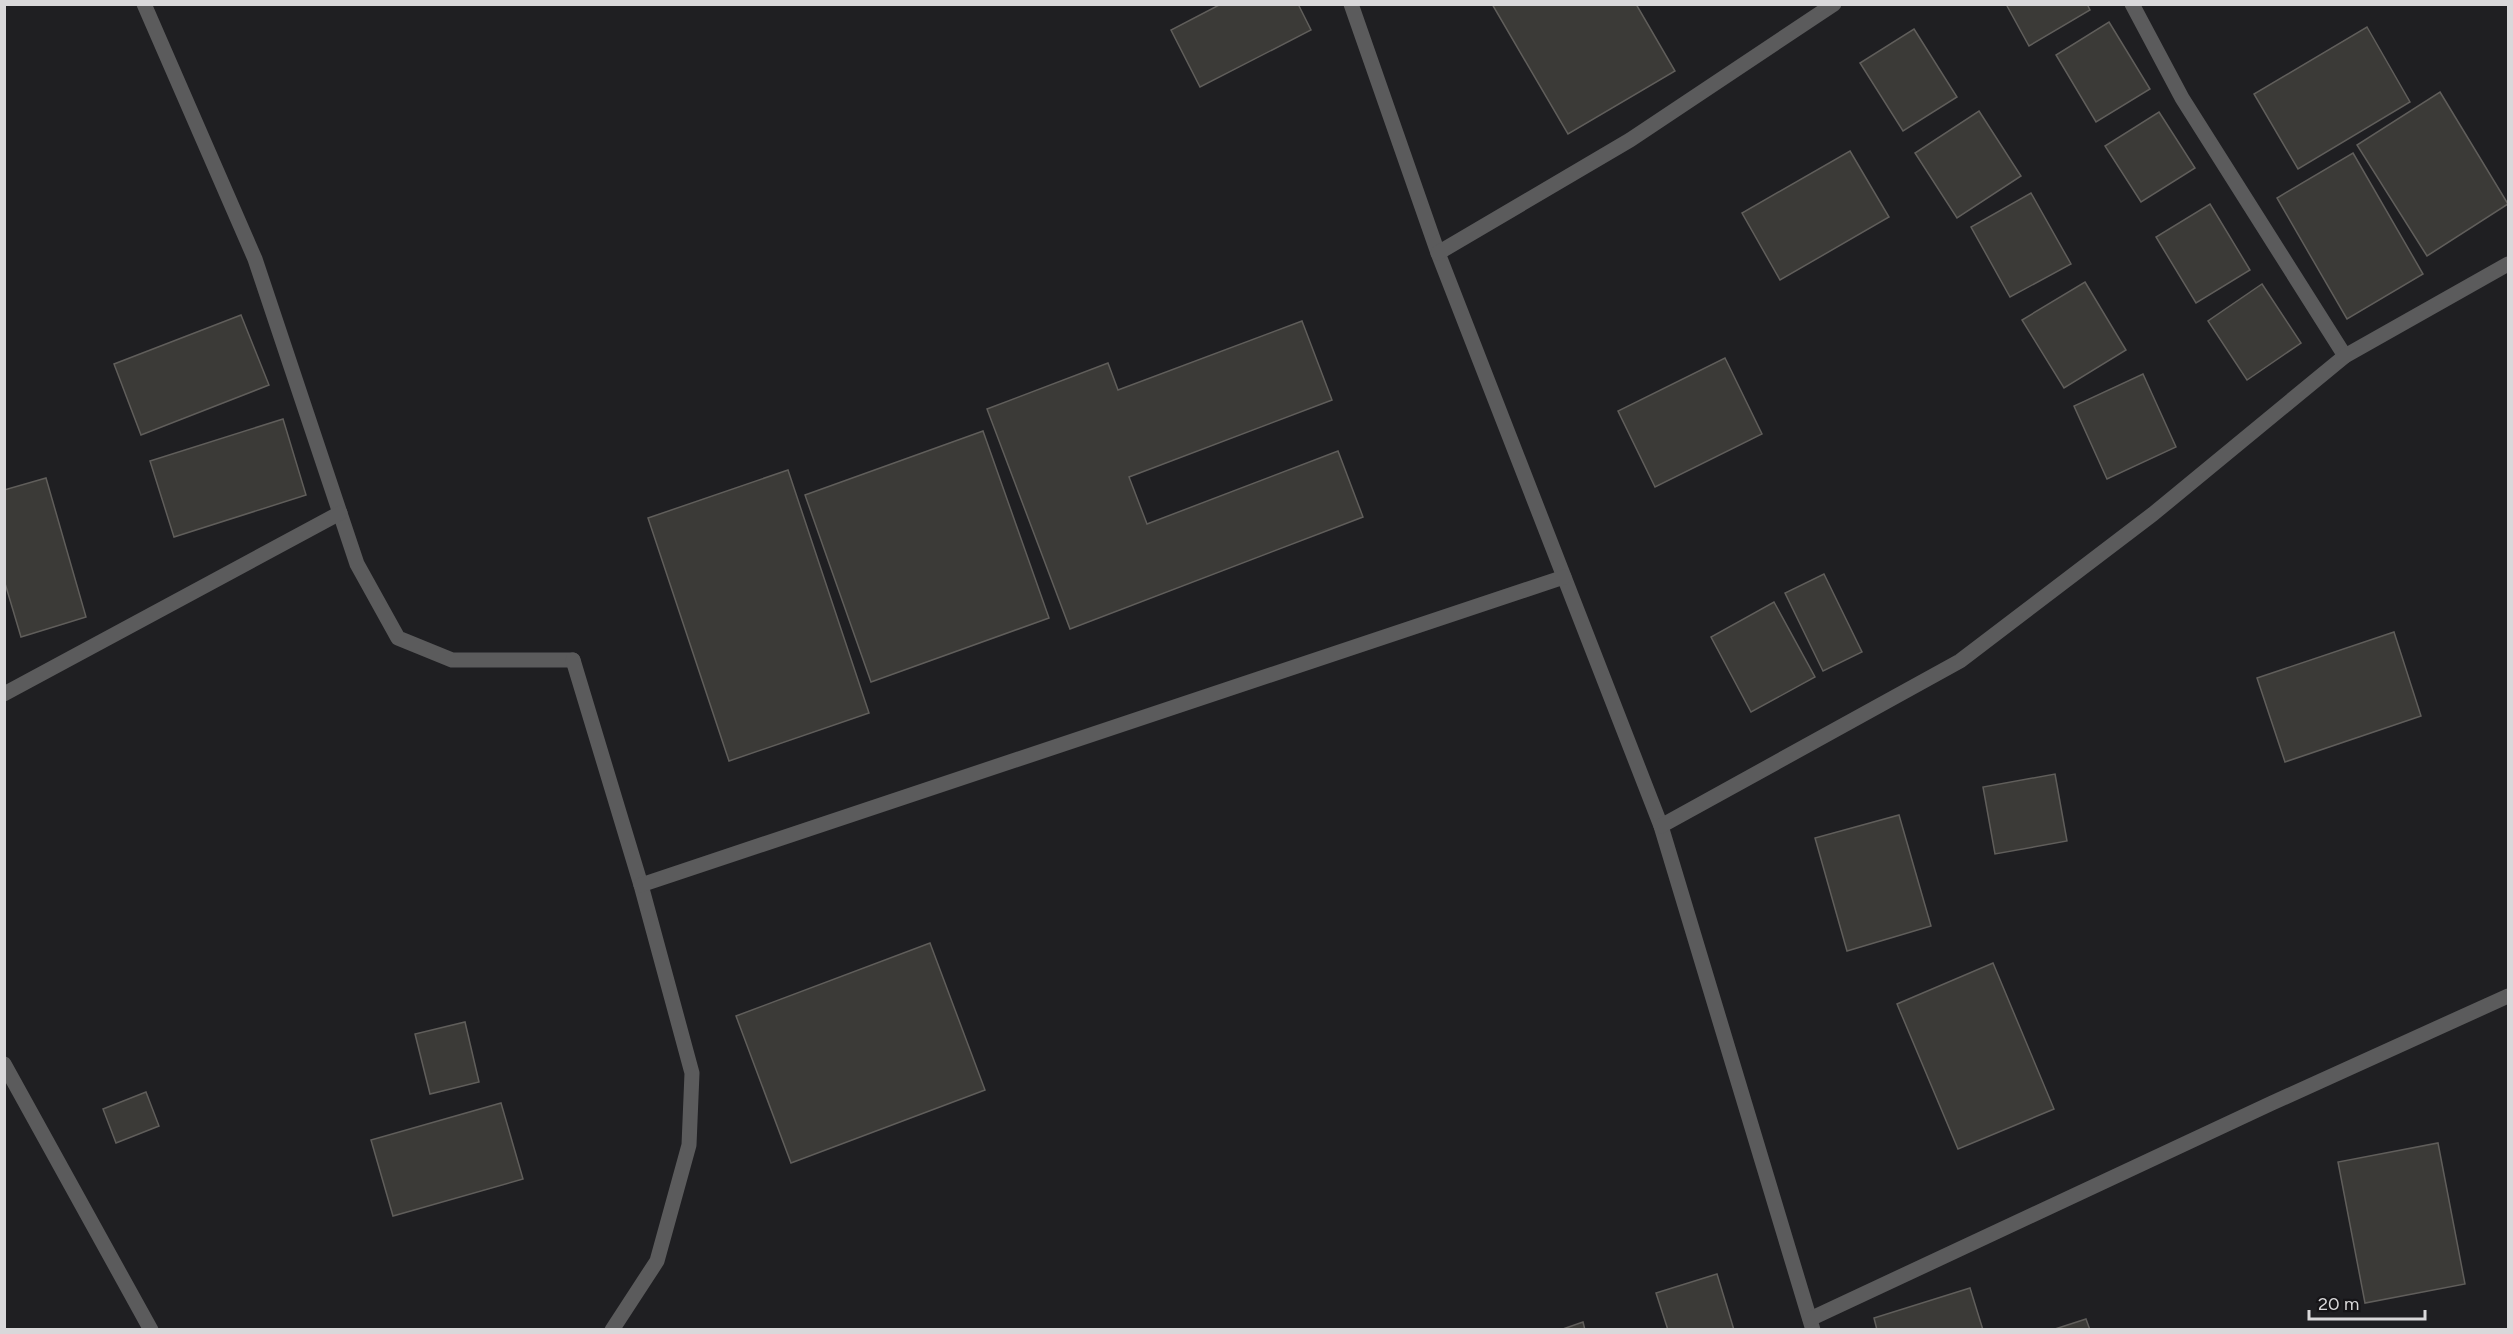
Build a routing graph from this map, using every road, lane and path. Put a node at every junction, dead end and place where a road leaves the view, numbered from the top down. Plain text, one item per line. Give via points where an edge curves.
1 (144, 4) edge
2 (1351, 4) edge
3 (1834, 4) edge
4 (2132, 4) edge
5 (1438, 253) junction
6 (2508, 264) edge
7 (2344, 356) junction
8 (340, 513) junction
9 (1564, 576) junction
10 (4, 694) edge
11 (1661, 826) junction
12 (641, 885) junction
13 (2508, 996) edge
14 (4, 1064) edge
15 (1812, 1324) edge
16 (151, 1329) edge
17 (612, 1329) edge

1 - 8 street via 255,259
2 - 5 street
3 - 5 street via 1630,140
4 - 7 street via 2182,98
5 - 9 street
6 - 7 street
7 - 11 street via 2153,514 1960,661
8 - 10 street
8 - 12 street via 357,564 398,638 452,660 573,660
9 - 11 street
9 - 12 street
11 - 15 street
12 - 17 street via 692,1073 689,1145 657,1261
13 - 15 street via 2272,1102
14 - 16 street

